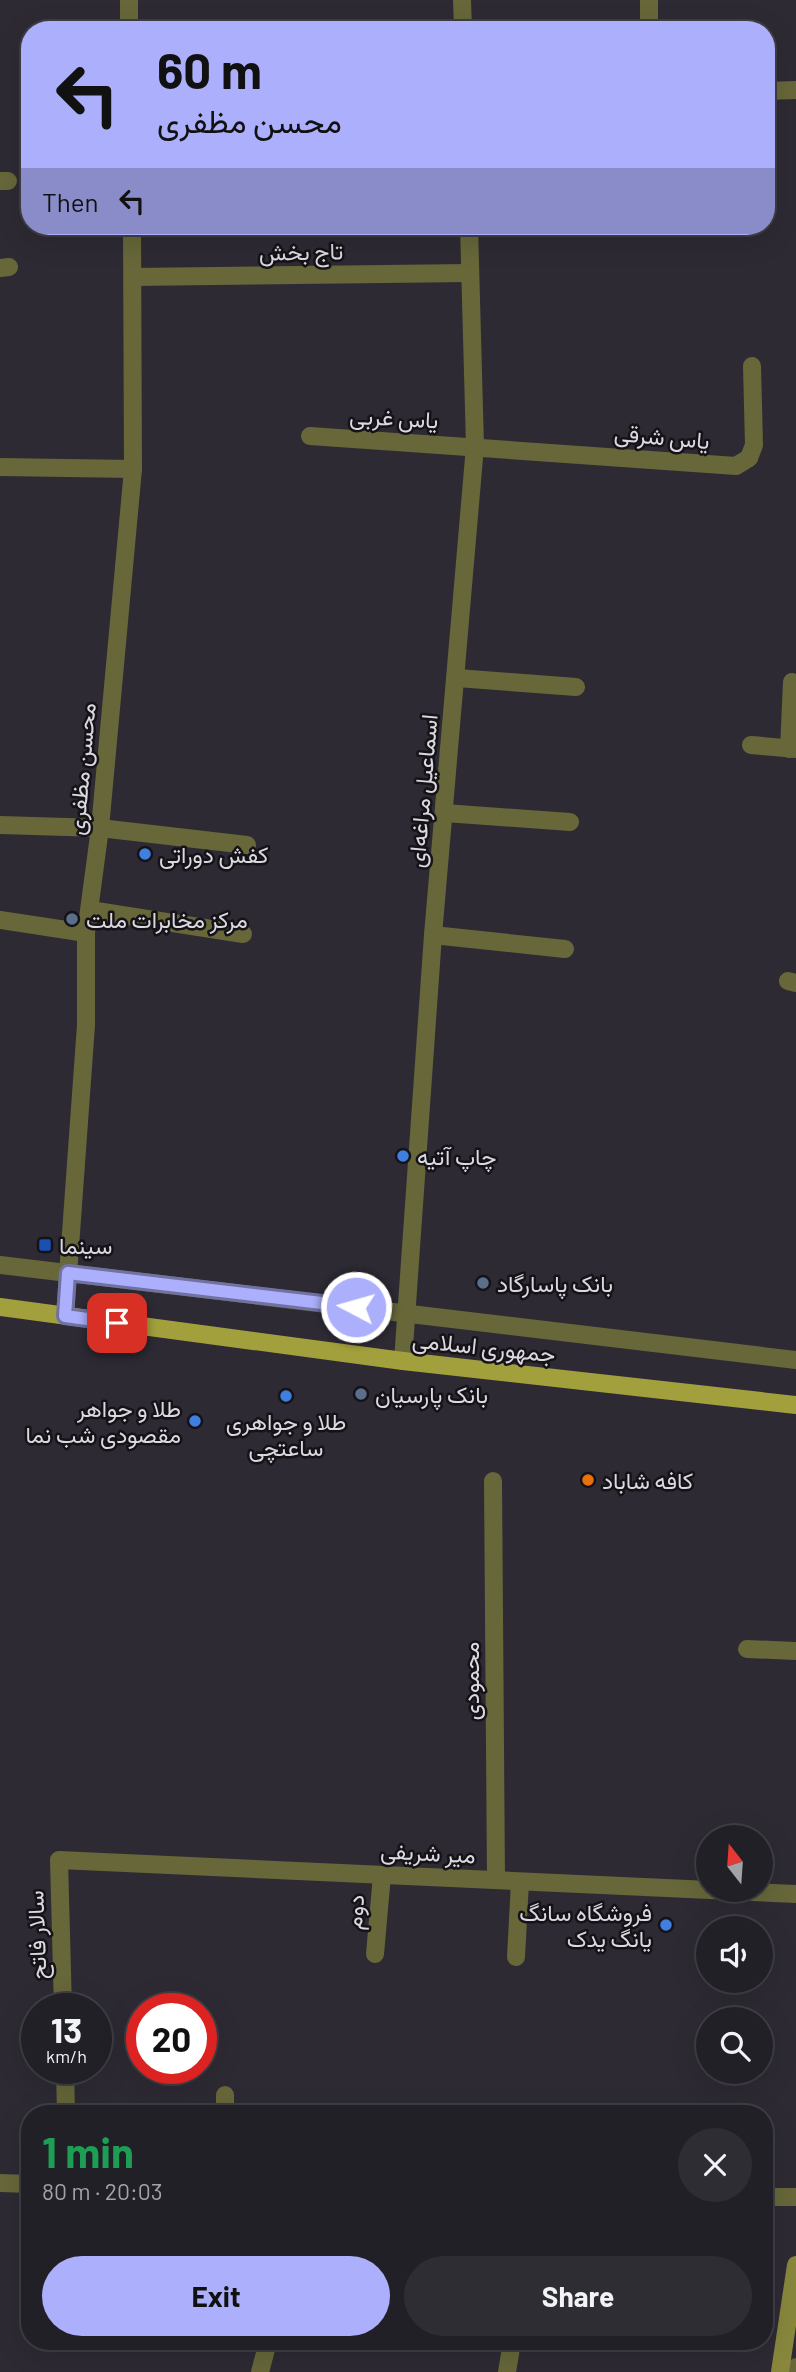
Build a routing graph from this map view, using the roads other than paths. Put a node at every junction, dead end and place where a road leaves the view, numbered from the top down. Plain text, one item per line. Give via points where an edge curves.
1 (129, 0) edge
2 (462, 0) edge
3 (649, 0) edge
4 (129, 21) edge
5 (463, 21) edge
6 (649, 21) edge
7 (796, 90) edge
8 (775, 91) edge
9 (132, 235) edge
10 (469, 235) edge
11 (470, 273) junction
12 (133, 277) junction
13 (752, 366) dead end
14 (310, 436) dead end
15 (475, 446) junction
16 (0, 467) edge
17 (133, 469) junction
18 (457, 678) junction
19 (792, 682) dead end
20 (576, 687) dead end
21 (751, 745) dead end
22 (793, 749) edge
23 (445, 813) junction
24 (570, 822) dead end
25 (0, 825) edge
26 (100, 828) junction
27 (247, 845) dead end
28 (90, 910) junction
29 (0, 920) edge
30 (86, 933) junction
31 (243, 934) dead end
32 (433, 935) junction
33 (565, 949) dead end
34 (0, 1265) edge
35 (68, 1273) junction
36 (0, 1307) edge
37 (408, 1313) junction
38 (65, 1316) junction
39 (796, 1360) edge
40 (403, 1361) junction
41 (796, 1405) edge
42 (493, 1481) dead end
43 (747, 1649) dead end
44 (796, 1651) edge
45 (59, 1860) joint
46 (382, 1875) junction
47 (496, 1880) junction
48 (520, 1882) junction
49 (796, 1894) edge
50 (375, 1954) dead end
51 (516, 1957) dead end
52 (63, 1993) edge
53 (65, 2084) edge
54 (225, 2095) dead end
55 (66, 2105) edge
56 (225, 2105) edge
57 (0, 2183) edge
58 (21, 2184) edge
59 (773, 2197) edge
60 (796, 2197) edge
61 (796, 2265) edge
62 (266, 2350) edge
63 (511, 2350) edge
64 (796, 2367) edge
65 (260, 2372) edge
66 (507, 2372) edge
67 (780, 2372) edge
68 (791, 2372) edge

1 - 4 street
2 - 5 street
3 - 6 street
7 - 8 street
9 - 12 street, محسن مظفری
10 - 11 street, اسماعیل مراغه‌ای
11 - 12 street, تاج بخش
11 - 15 street, اسماعیل مراغه‌ای
12 - 17 street, محسن مظفری
13 - 15 street, یاس شرقی via 754,445 749,458 736,466
14 - 15 street, یاس غربی
15 - 18 street, اسماعیل مراغه‌ای
16 - 17 street
17 - 26 street, محسن مظفری
18 - 20 street
18 - 23 street, اسماعیل مراغه‌ای
19 - 22 street
21 - 22 street
23 - 24 street
23 - 32 street, اسماعیل مراغه‌ای
25 - 26 street
26 - 27 street
26 - 28 street, محسن مظفری
28 - 30 street, محسن مظفری
28 - 31 street
29 - 30 street
30 - 35 street, محسن مظفری via 86,1025
32 - 33 street
32 - 37 street, اسماعیل مراغه‌ای
34 - 35 street
35 - 37 street
35 - 38 street, محسن مظفری
36 - 38 main road, جمهوری اسلامی
37 - 39 street
37 - 40 street, اسماعیل مراغه‌ای
38 - 40 main road, جمهوری اسلامی
40 - 41 main road, جمهوری اسلامی
42 - 47 street, محمودی
43 - 44 street
45 - 46 street, میر شریفی
45 - 52 street, سالار فاتح
46 - 47 street, میر شریفی
46 - 50 street, دوم
47 - 48 street, میر شریفی
48 - 49 street, میر شریفی
48 - 51 street
53 - 55 street
54 - 56 street
57 - 58 street
59 - 60 street
61 - 67 main road
62 - 65 street
63 - 66 street
64 - 68 street

